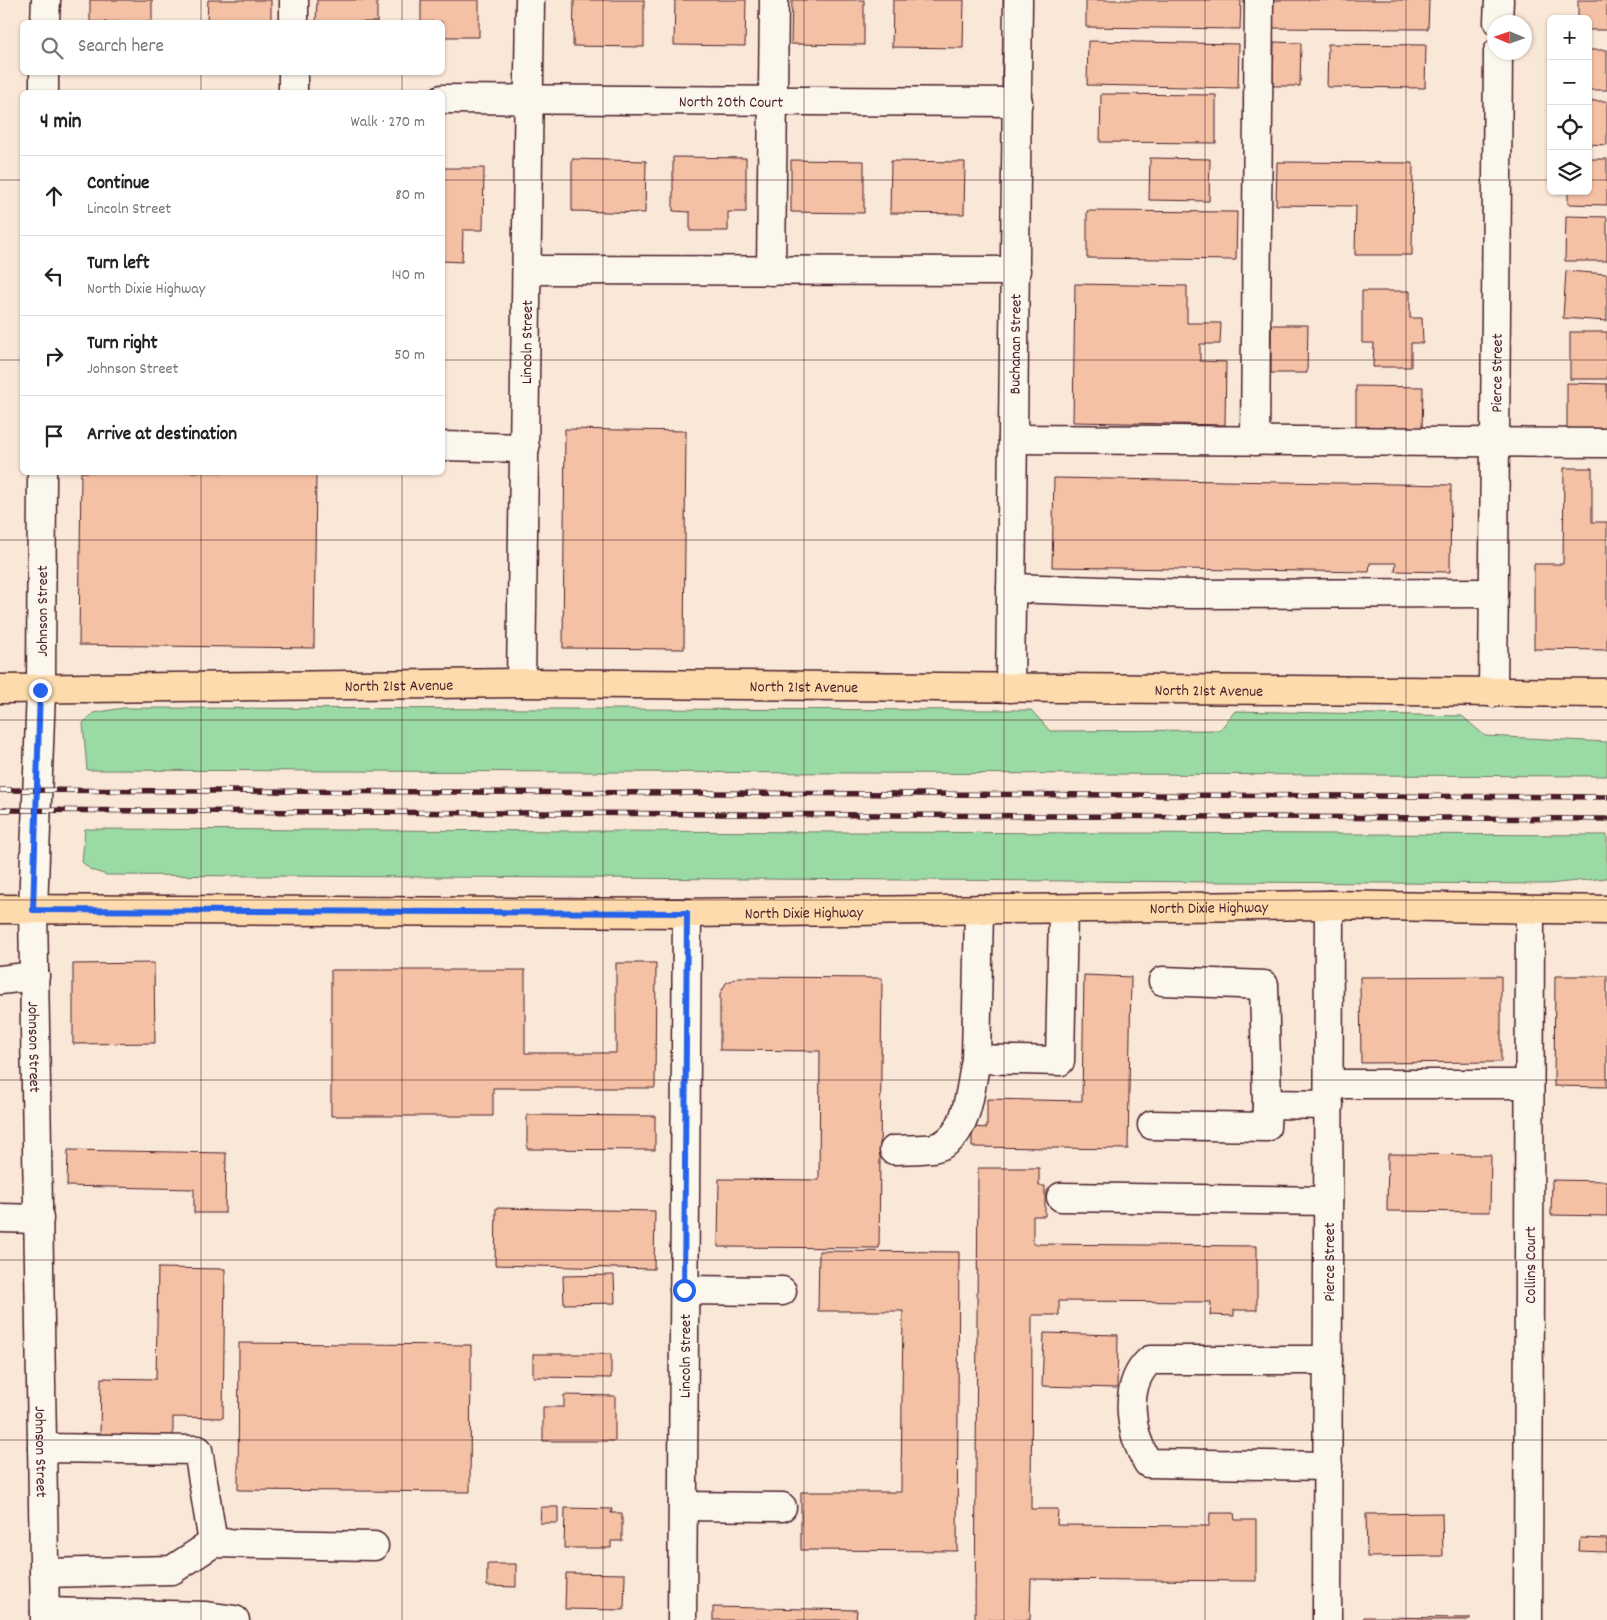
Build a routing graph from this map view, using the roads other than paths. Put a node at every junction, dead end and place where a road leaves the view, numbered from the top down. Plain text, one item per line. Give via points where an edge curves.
1 (46, 0) edge
2 (294, 0) edge
3 (530, 0) edge
4 (774, 0) edge
5 (1018, 0) edge
6 (1259, 0) edge
7 (1498, 0) edge
8 (1498, 15) edge
9 (45, 20) edge
10 (294, 20) edge
11 (1498, 60) edge
12 (44, 75) edge
13 (294, 75) edge
14 (44, 90) edge
15 (293, 90) edge
16 (445, 99) edge
17 (530, 100) junction
18 (774, 101) junction
19 (1018, 102) junction
20 (527, 270) junction
21 (771, 271) junction
22 (1016, 271) junction
23 (1014, 439) junction
24 (1255, 440) junction
25 (1495, 442) junction
26 (1607, 443) edge
27 (445, 446) edge
28 (525, 448) junction
29 (42, 475) edge
30 (1011, 588) junction
31 (1494, 593) junction
32 (521, 683) junction
33 (1010, 688) junction
34 (0, 689) edge
35 (40, 690) junction
36 (1494, 693) junction
37 (1607, 693) edge
38 (1329, 905) junction
39 (0, 909) edge
40 (979, 909) junction
41 (1063, 909) junction
42 (33, 910) junction
43 (1530, 910) junction
44 (1607, 910) edge
45 (687, 913) junction
46 (35, 976) junction
47 (0, 980) edge
48 (1163, 981) dead end
49 (976, 1059) junction
50 (1529, 1084) junction
51 (1329, 1095) junction
52 (1267, 1104) junction
53 (1152, 1126) dead end
54 (894, 1150) dead end
55 (1061, 1197) dead end
56 (1328, 1200) junction
57 (0, 1218) edge
58 (39, 1219) junction
59 (684, 1290) junction
60 (782, 1291) dead end
61 (1328, 1360) junction
62 (42, 1448) junction
63 (1328, 1466) junction
64 (683, 1506) junction
65 (782, 1507) dead end
66 (213, 1543) junction
67 (374, 1546) dead end
68 (44, 1573) junction
69 (1527, 1613) edge
70 (45, 1616) edge
71 (235, 1620) edge
72 (682, 1620) edge
73 (1327, 1620) edge

1 - 9 street
2 - 10 street
3 - 17 street, Lincoln Street
4 - 18 street
5 - 19 street, Buchanan Street
6 - 24 street
7 - 8 street
11 - 25 street, Pierce Street
12 - 14 street
13 - 15 street
16 - 17 street, North 20th Court
17 - 18 street, North 20th Court
17 - 20 street, Lincoln Street
18 - 19 street, North 20th Court
18 - 21 street
19 - 22 street, Buchanan Street
20 - 21 street
20 - 28 street, Lincoln Street
21 - 22 street
22 - 23 street, Buchanan Street
23 - 24 street
23 - 30 street, Buchanan Street
24 - 25 street
25 - 26 street
25 - 31 street, Pierce Street
27 - 28 street
28 - 32 street, Lincoln Street
29 - 35 street, Johnson Street
30 - 31 street via 1190,594
30 - 33 street, Buchanan Street
31 - 36 street, Pierce Street
32 - 33 main road, North 21st Avenue
32 - 35 main road, North 21st Avenue
33 - 36 main road, North 21st Avenue
34 - 35 main road, North 21st Avenue
35 - 42 street, Johnson Street
36 - 37 main road, North 21st Avenue
38 - 41 main road, North Dixie Highway
38 - 43 main road, North Dixie Highway
38 - 51 street, Pierce Street
39 - 42 main road, North Dixie Highway
40 - 41 main road, North Dixie Highway
40 - 45 main road, North Dixie Highway
40 - 49 street
41 - 49 street via 1060,1061
42 - 45 main road, North Dixie Highway
42 - 46 street, Johnson Street
43 - 44 main road, North Dixie Highway
43 - 50 street, Collins Court
45 - 59 street, Lincoln Street
46 - 47 street
46 - 58 street, Johnson Street
48 - 52 street via 1264,986
49 - 54 street via 959,1130 948,1142 934,1148
50 - 51 street
50 - 69 street, Collins Court
51 - 52 street
51 - 56 street, Pierce Street
52 - 53 street via 1266,1127
55 - 56 street
56 - 61 street, Pierce Street
57 - 58 street
58 - 62 street, Johnson Street
59 - 60 street
59 - 64 street, Lincoln Street
61 - 63 street, Pierce Street
61 - 63 street via 1150,1360 1135,1380 1132,1421 1139,1448 1148,1463
62 - 66 street via 198,1450
62 - 68 street, Johnson Street
63 - 73 street, Pierce Street
64 - 65 street
64 - 72 street, Lincoln Street
66 - 67 street
66 - 68 street via 172,1570
68 - 70 street, Johnson Street
70 - 71 street via 206,1616

